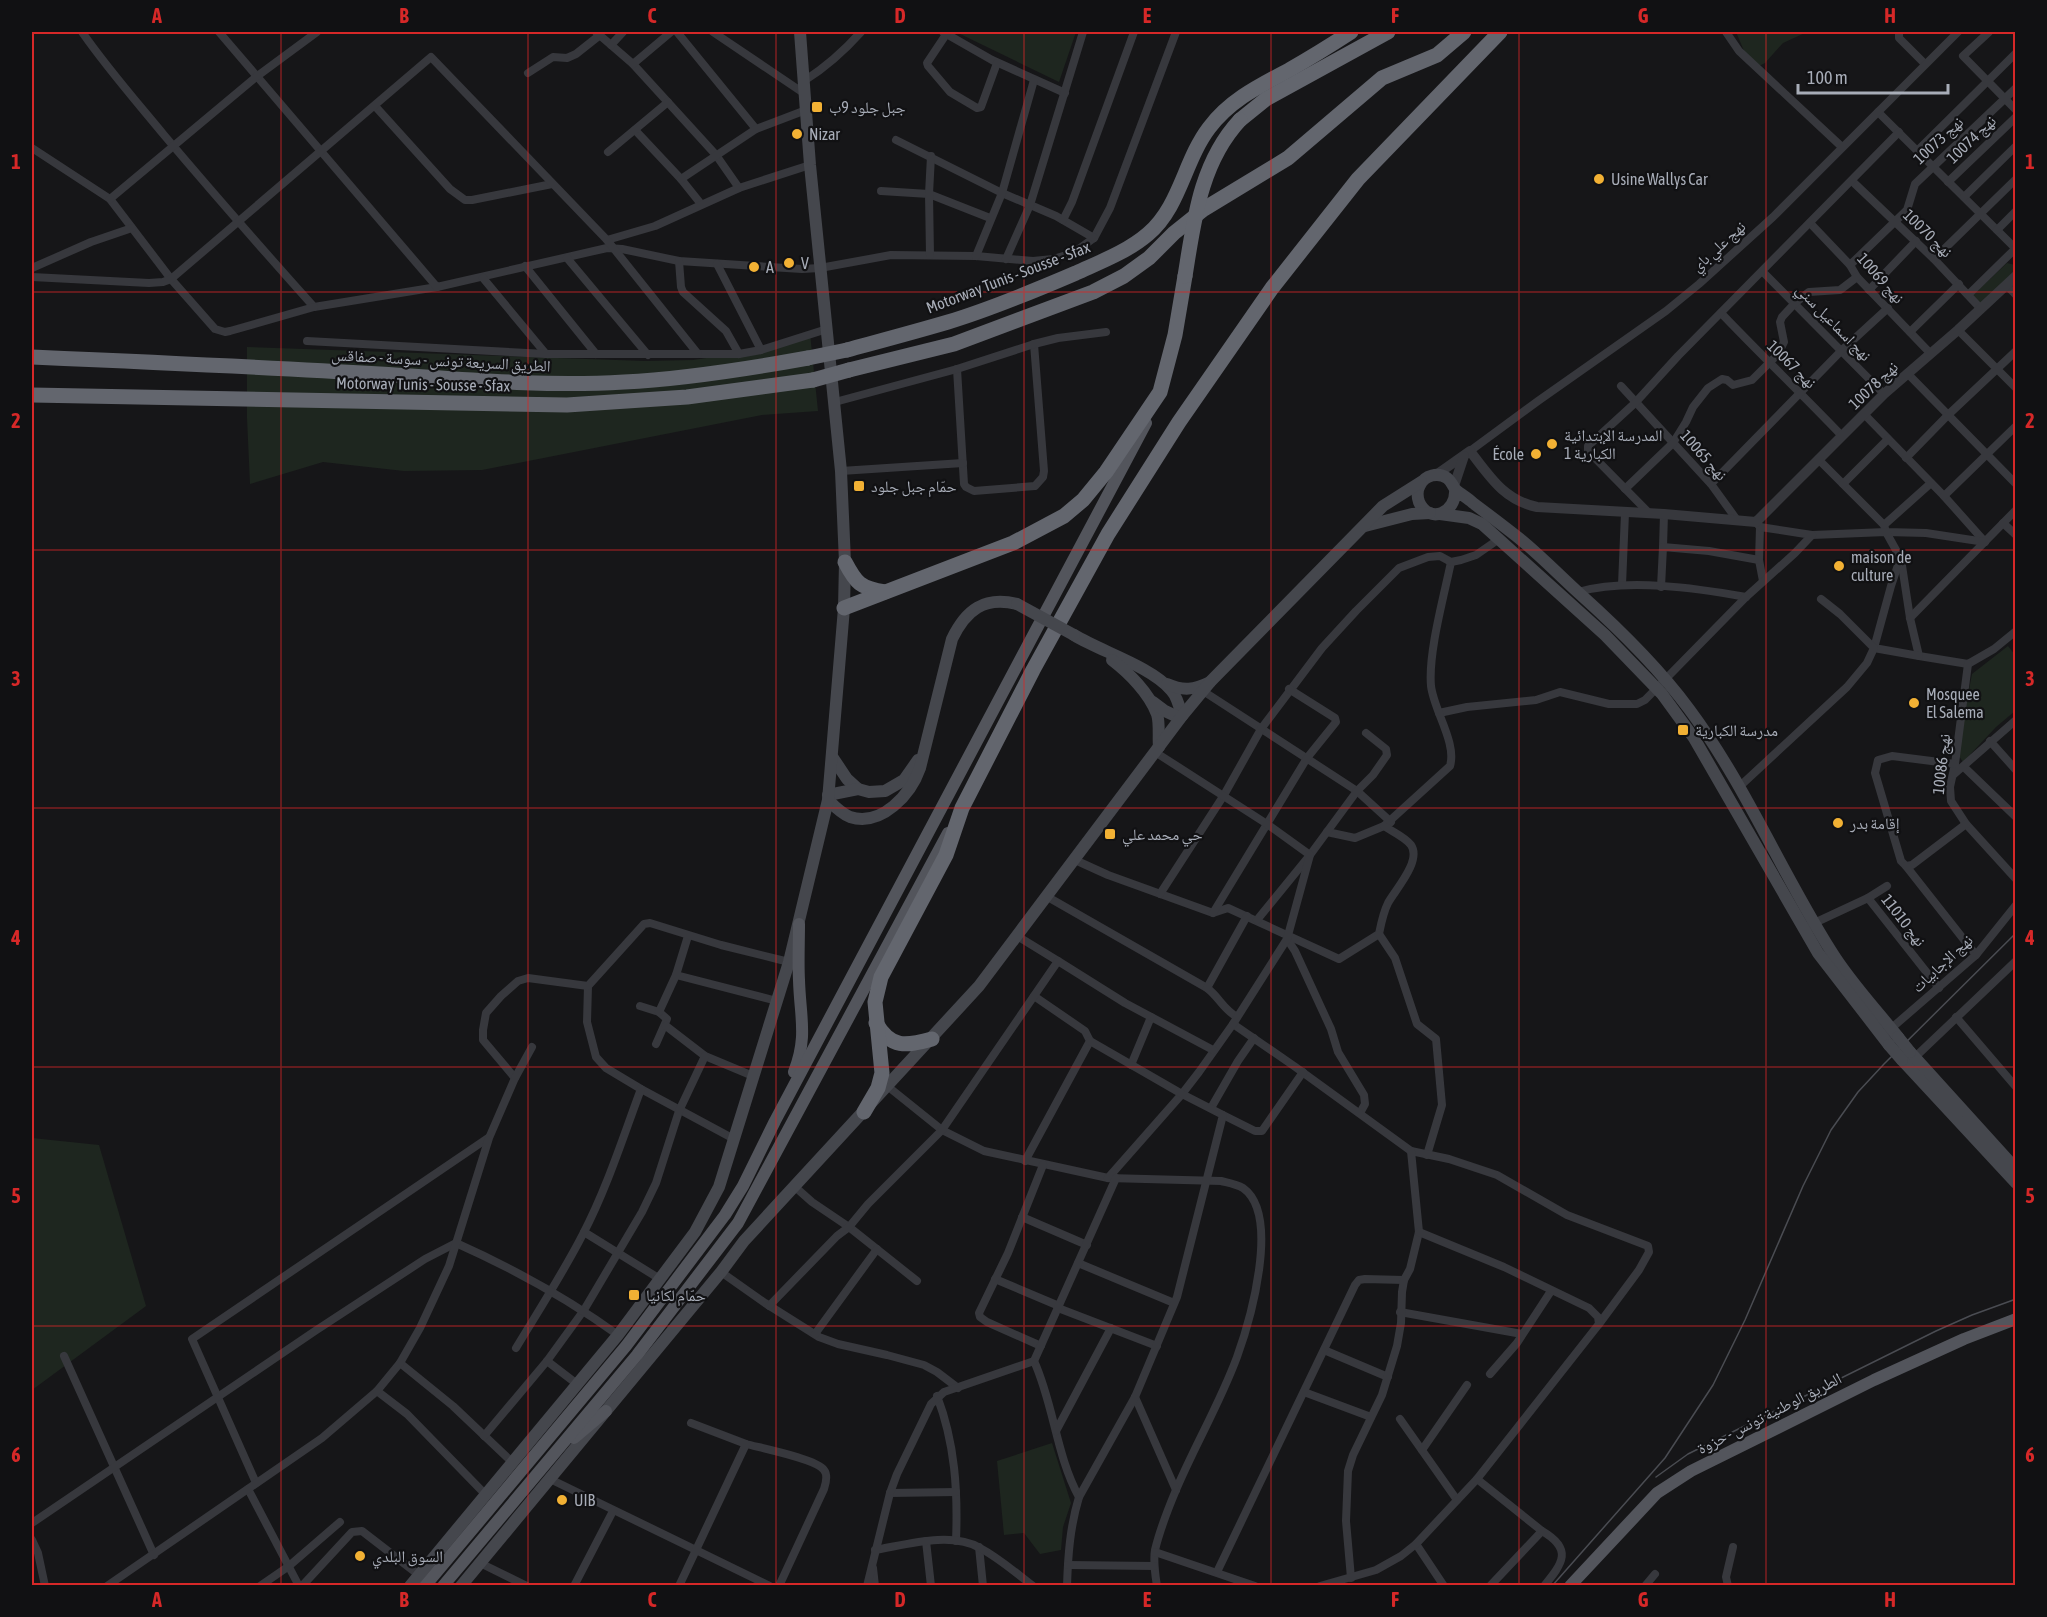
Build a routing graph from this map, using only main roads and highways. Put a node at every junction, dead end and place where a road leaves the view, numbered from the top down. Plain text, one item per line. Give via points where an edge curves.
1 (800, 32) edge
2 (1351, 32) edge
3 (1388, 32) edge
4 (1464, 32) edge
5 (1500, 32) edge
6 (847, 350) joint
7 (32, 357) edge
8 (1160, 392) junction
9 (32, 395) edge
10 (1421, 482) junction
11 (1455, 488) junction
12 (1434, 514) junction
13 (1364, 526) junction
14 (845, 562) junction
15 (885, 592) junction
16 (844, 608) junction
17 (1094, 647) junction
18 (1160, 681) junction
19 (1661, 684) junction
20 (1207, 686) junction
21 (1150, 700) junction
22 (1181, 717) junction
23 (1157, 749) junction
24 (922, 754) junction
25 (833, 758) junction
26 (858, 789) junction
27 (828, 798) junction
28 (962, 808) junction
29 (799, 924) junction
30 (1809, 926) junction
31 (875, 1020) junction
32 (932, 1039) junction
33 (1908, 1059) junction
34 (864, 1112) junction
35 (775, 1121) junction
36 (2016, 1170) edge
37 (2016, 1183) edge
38 (2016, 1319) edge
39 (606, 1411) junction
40 (546, 1462) junction
41 (422, 1580) edge
42 (410, 1586) edge
43 (443, 1586) edge
44 (461, 1586) edge
45 (1570, 1586) edge

1 - 14 main road via 836,402
2 - 6 highway, Motorway Tunis - Sousse - Sfax via 1257,86 1226,109 1194,151 1167,212 1138,242 991,307
3 - 8 highway, bridge via 1266,99 1240,120 1220,146 1196,211 1175,335
4 - 9 highway, Motorway Tunis - Sousse - Sfax, bridge via 1437,55 1382,78 1296,152 1204,209 1124,276 1094,292 954,344 813,380 729,393 567,405
5 - 28 highway via 1358,179 1258,307 1108,534
6 - 7 highway, الطريق السريعة تونس - سوسة - صفاقس, bridge via 664,379 544,384
8 - 15 highway via 1106,472 1064,516 1013,543
8 - 35 main road
10 - 11 main road via 1436,475 1447,478
10 - 12 main road via 1418,500 1422,508
10 - 13 main road via 1383,507
11 - 12 main road via 1453,505
11 - 19 main road via 1521,540 1614,625
12 - 13 main road via 1412,514
12 - 19 main road via 1469,518 1482,524
13 - 20 main road
14 - 15 highway via 862,586
14 - 16 main road
15 - 16 highway
16 - 25 main road
17 - 18 main road
17 - 21 main road via 1130,676
17 - 24 main road, bridge via 1017,604 983,604 968,614 952,639
18 - 20 main road via 1184,690
18 - 22 main road via 1175,695
19 - 30 main road
19 - 30 main road via 1706,732 1739,787
20 - 22 main road
21 - 22 main road
21 - 23 main road via 1157,714
22 - 23 main road
23 - 32 main road via 979,986
24 - 26 main road via 895,787 869,792
24 - 27 main road via 913,783 887,811 861,819 849,817
25 - 26 main road
25 - 27 main road
26 - 27 main road
27 - 29 main road
28 - 31 highway via 946,855 881,977
28 - 40 main road via 738,1223 637,1355
29 - 35 main road via 804,1024 801,1053
29 - 41 main road via 719,1187 700,1225 618,1335 485,1494
30 - 33 main road, bridge
31 - 32 highway via 891,1041 914,1044
31 - 34 highway via 882,1073
32 - 34 main road
33 - 36 main road
33 - 37 main road
34 - 39 main road via 744,1241
35 - 41 main road via 725,1215 619,1354
38 - 45 main road, الطريق الوطنية تونس - حزوة via 1874,1380 1691,1471 1657,1493
39 - 40 main road
39 - 44 main road
40 - 43 main road
41 - 42 main road

